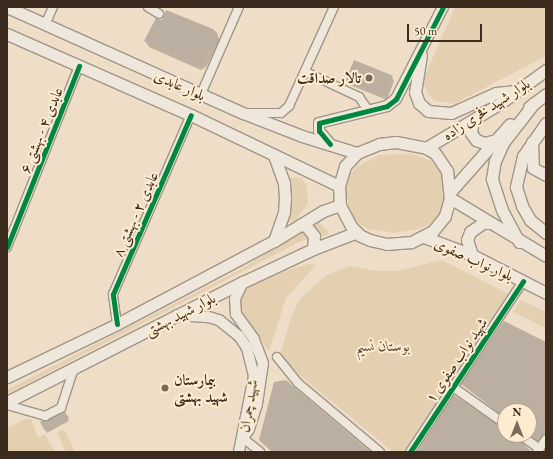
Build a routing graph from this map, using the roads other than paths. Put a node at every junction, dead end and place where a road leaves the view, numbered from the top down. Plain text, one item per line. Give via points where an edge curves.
1 (7, 7) edge
2 (53, 7) edge
3 (148, 7) edge
4 (239, 7) edge
5 (334, 7) edge
6 (443, 7) edge
7 (159, 14) dead end
8 (45, 25) junction
9 (7, 34) edge
10 (421, 55) junction
11 (79, 66) junction
12 (546, 70) edge
13 (306, 72) junction
14 (516, 91) junction
15 (201, 94) junction
16 (546, 94) edge
17 (534, 103) junction
18 (368, 110) junction
19 (243, 113) junction
20 (191, 115) junction
21 (473, 120) junction
22 (546, 123) edge
23 (493, 141) junction
24 (532, 141) junction
25 (330, 144) junction
26 (426, 148) junction
27 (357, 153) junction
28 (274, 154) junction
29 (546, 175) edge
30 (339, 186) junction
31 (451, 194) junction
32 (340, 205) junction
33 (491, 223) junction
34 (300, 225) junction
35 (357, 232) junction
36 (546, 233) edge
37 (424, 237) junction
38 (274, 240) junction
39 (519, 242) junction
40 (7, 247) edge
41 (313, 249) junction
42 (472, 255) junction
43 (546, 256) edge
44 (523, 281) junction
45 (243, 282) junction
46 (546, 293) edge
47 (177, 315) junction
48 (117, 324) junction
49 (276, 357) dead end
50 (74, 368) junction
51 (7, 377) edge
52 (452, 387) junction
53 (7, 404) edge
54 (497, 418) edge
55 (243, 438) junction
56 (546, 439) edge
57 (530, 443) edge
58 (538, 450) edge
59 (239, 452) edge
60 (260, 452) edge
61 (380, 452) edge
62 (410, 452) edge

1 - 8 main road, بلوار عابدی
2 - 8 street
3 - 7 street
4 - 15 street
5 - 13 street
6 - 10 street
8 - 15 main road, بلوار عابدی
9 - 11 main road, بلوار عابدی
10 - 14 main road via 415,92 419,103 428,110 451,112 496,93
10 - 18 street via 396,99 387,106
11 - 20 main road, بلوار عابدی
11 - 40 street, عابدی ۴ - بهشتی ۶
12 - 14 main road, بلوار شهید فخری زاده
13 - 18 street via 359,97
13 - 19 street via 289,106 281,112
14 - 21 main road, بلوار شهید فخری زاده
15 - 19 main road, بلوار عابدی
16 - 17 main road, بلوار شهید فخری زاده
17 - 23 main road, بلوار شهید فخری زاده
17 - 39 main road via 503,143 495,161 492,179 502,210
18 - 25 street via 318,123 319,131
19 - 25 main road, بلوار عابدی
20 - 28 main road, بلوار عابدی
20 - 48 street, عابدی ۲ - بهشتی ۸ via 113,294
21 - 23 main road via 470,133 476,140 484,143
21 - 26 main road, بلوار شهید فخری زاده
22 - 24 main road
23 - 31 main road, بلوار شهید فخری زاده
24 - 29 main road via 533,168
24 - 36 main road via 518,168 516,187 530,220
25 - 27 main road, بلوار عابدی
26 - 27 main road via 396,142 379,144
26 - 31 main road via 442,162
27 - 30 main road via 345,166
28 - 30 main road, بلوار عابدی
28 - 38 main road via 284,183 285,198 284,212
30 - 32 main road
31 - 33 main road
31 - 37 main road via 440,225
32 - 34 main road, بلوار شهید بهشتی via 323,211
32 - 35 main road via 344,216
33 - 39 main road
33 - 42 main road via 483,223 470,232 467,240
34 - 38 main road, بلوار شهید بهشتی
34 - 41 main road via 306,226 314,236
35 - 37 main road via 370,240 387,244 405,243
35 - 41 main road, بلوار شهید بهشتی
37 - 42 main road, بلوار نواب صفوی
38 - 48 main road, بلوار شهید بهشتی
39 - 43 main road
41 - 45 main road, بلوار شهید بهشتی
42 - 44 main road, بلوار نواب صفوی
44 - 46 main road, بلوار نواب صفوی
44 - 52 street, شهید نواب صفوی ۱
45 - 47 main road, بلوار شهید بهشتی
45 - 55 street via 235,299 236,314 254,340 263,363 257,404 249,429
47 - 50 main road, بلوار شهید بهشتی
47 - 55 street, شهید چمران via 219,320 239,336 247,348 254,376 243,426
48 - 51 main road, بلوار شهید بهشتی
49 - 61 street via 298,383
50 - 53 main road, بلوار شهید بهشتی
50 - 53 street via 61,408 45,416
52 - 54 street
52 - 62 street, شهید نواب صفوی ۱
55 - 59 street, شهید چمران
55 - 60 street
56 - 58 street
57 - 58 street

